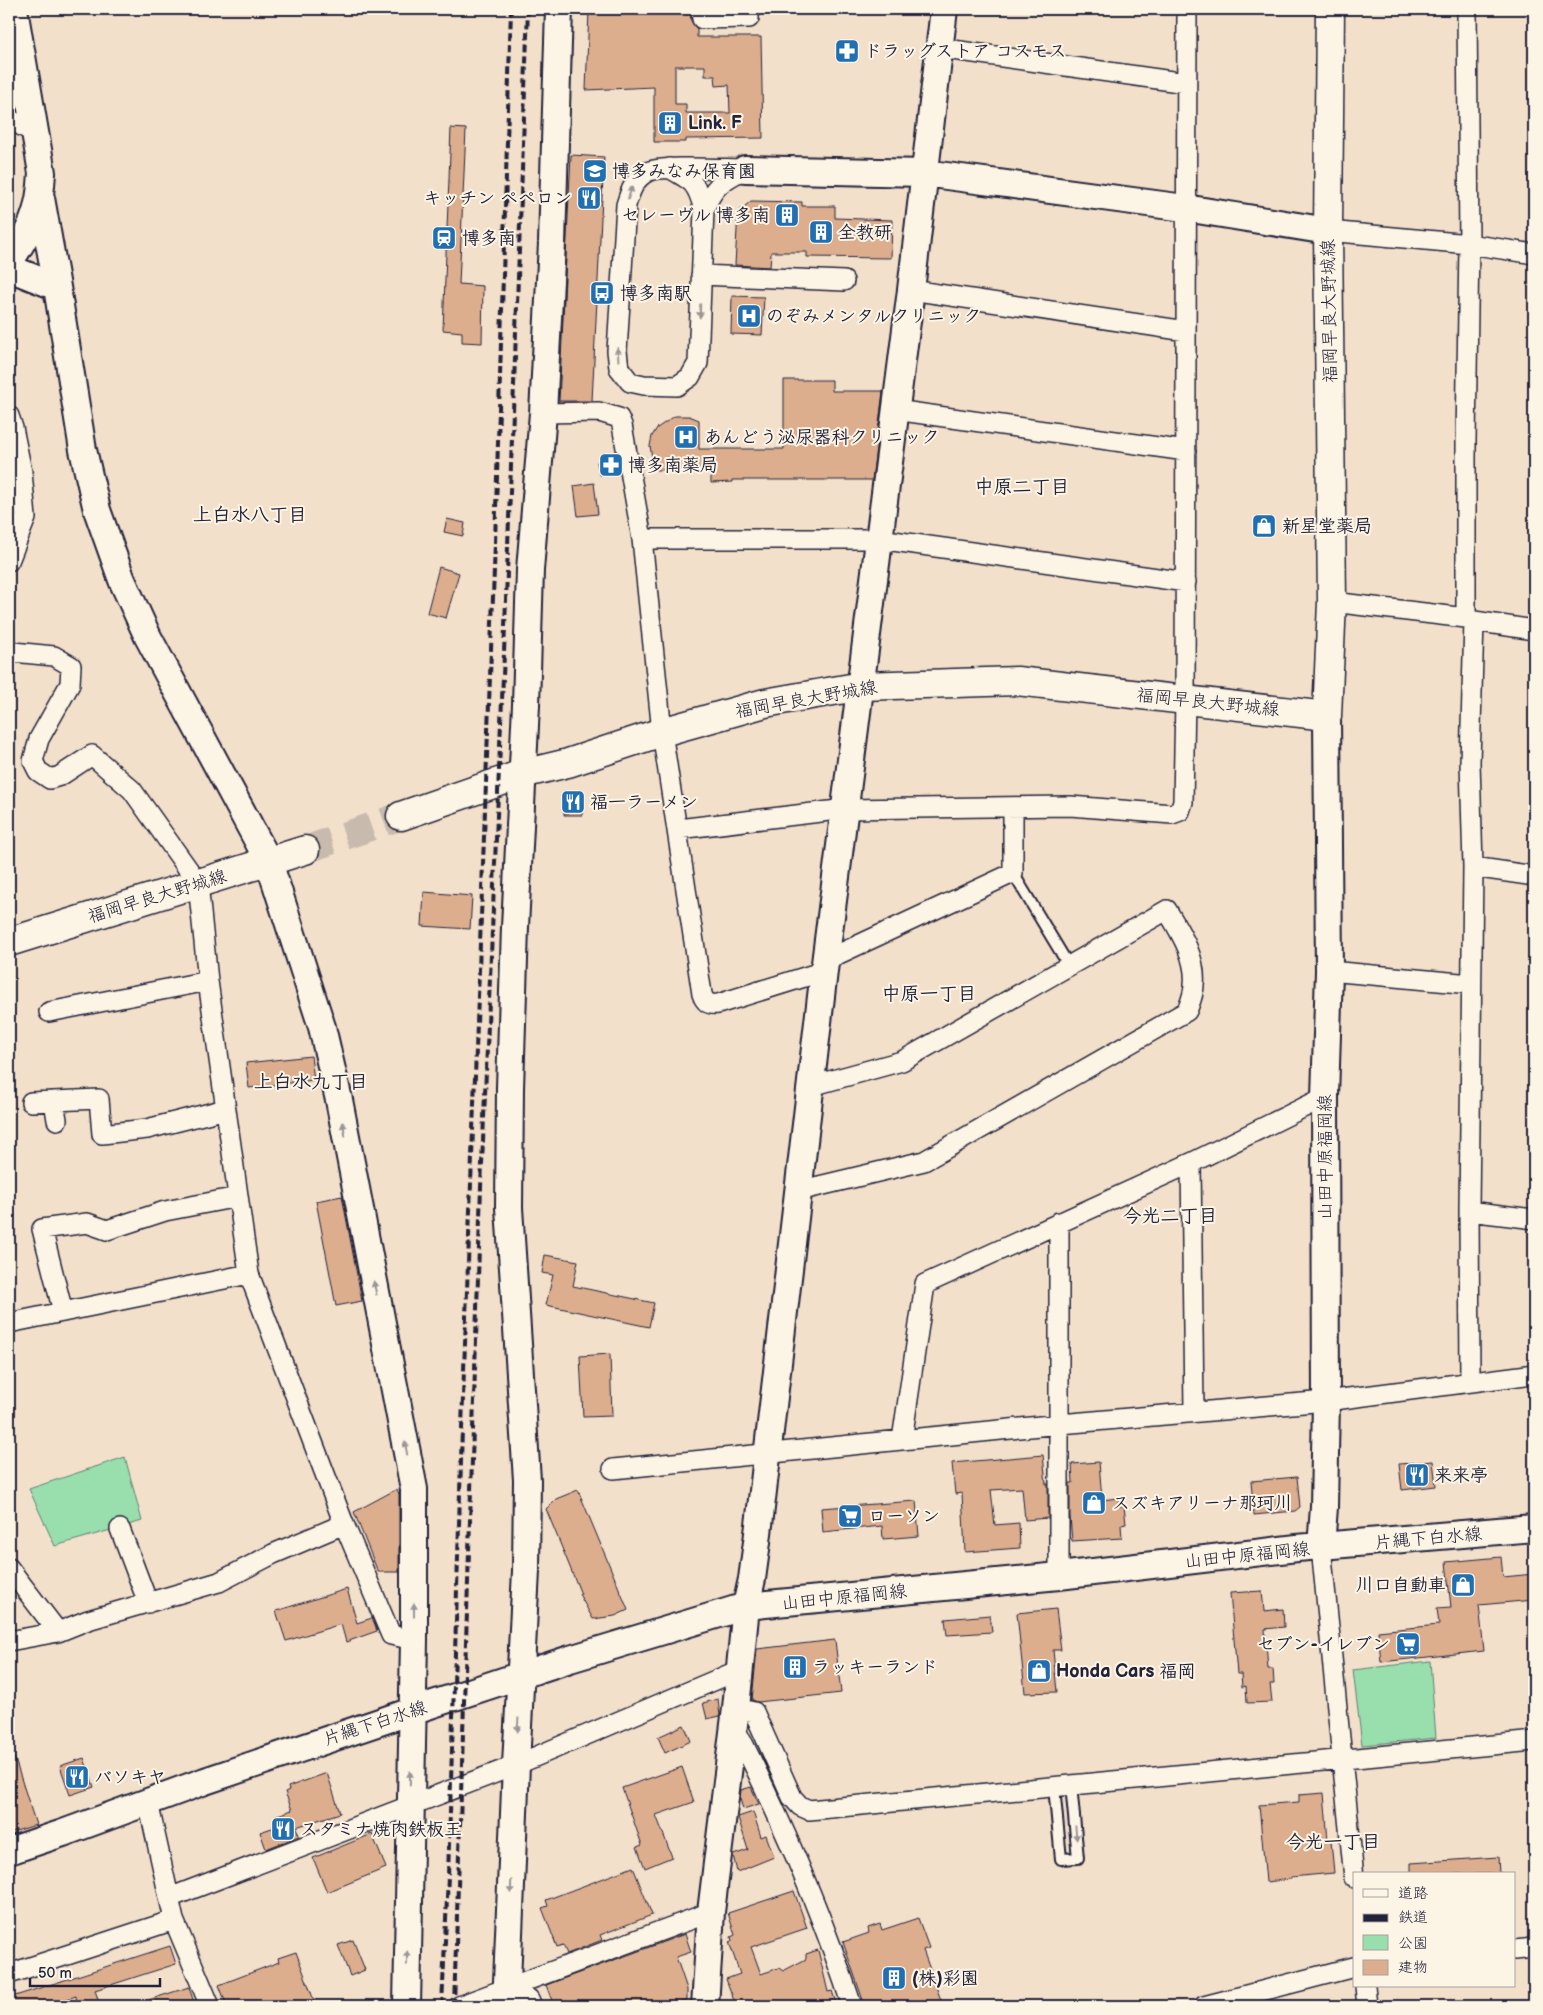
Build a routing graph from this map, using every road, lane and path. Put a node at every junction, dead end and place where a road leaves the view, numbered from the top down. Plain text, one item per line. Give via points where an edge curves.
1 (14, 9) edge
2 (559, 9) edge
3 (702, 9) edge
4 (749, 9) edge
5 (944, 9) edge
6 (1187, 9) edge
7 (1330, 9) edge
8 (1467, 9) edge
9 (939, 48) junction
10 (1186, 83) junction
11 (9, 119) edge
12 (36, 134) junction
13 (669, 168) junction
14 (745, 169) junction
15 (924, 173) junction
16 (41, 198) junction
17 (1185, 208) junction
18 (704, 210) junction
19 (1328, 231) junction
20 (1469, 244) junction
21 (1534, 254) edge
22 (9, 263) edge
23 (9, 268) edge
24 (701, 276) junction
25 (844, 282) dead end
26 (57, 287) junction
27 (911, 290) junction
28 (1186, 331) junction
29 (895, 410) junction
30 (543, 413) junction
31 (9, 416) edge
32 (1186, 451) junction
33 (642, 539) junction
34 (879, 539) junction
35 (9, 561) edge
36 (1186, 582) junction
37 (1332, 602) junction
38 (1470, 620) junction
39 (1534, 630) edge
40 (9, 649) edge
41 (862, 686) junction
42 (1185, 700) junction
43 (1327, 716) junction
44 (662, 732) junction
45 (522, 774) junction
46 (1013, 807) junction
47 (846, 809) junction
48 (401, 816) tunnel mouth
49 (678, 829) junction
50 (305, 850) tunnel mouth
51 (269, 862) junction
52 (1473, 867) junction
53 (1013, 873) junction
54 (1534, 876) edge
55 (198, 882) junction
56 (9, 942) edge
57 (825, 966) junction
58 (1069, 966) junction
59 (1329, 971) junction
60 (208, 981) junction
61 (1471, 984) junction
62 (49, 1012) dead end
63 (810, 1086) junction
64 (1325, 1097) junction
65 (54, 1101) junction
66 (31, 1102) dead end
67 (226, 1109) junction
68 (57, 1120) dead end
69 (1191, 1163) junction
70 (798, 1191) junction
71 (238, 1196) junction
72 (1469, 1210) junction
73 (1534, 1218) edge
74 (1059, 1222) junction
75 (249, 1274) junction
76 (63, 1312) junction
77 (9, 1323) edge
78 (1534, 1374) edge
79 (1470, 1381) junction
80 (1326, 1401) junction
81 (1194, 1412) junction
82 (1060, 1424) junction
83 (902, 1440) junction
84 (768, 1454) junction
85 (613, 1469) dead end
86 (344, 1524) junction
87 (1534, 1528) edge
88 (120, 1530) dead end
89 (1321, 1547) junction
90 (9, 1568) edge
91 (1059, 1576) junction
92 (148, 1603) junction
93 (746, 1606) junction
94 (58, 1632) junction
95 (414, 1640) junction
96 (9, 1641) edge
97 (739, 1670) junction
98 (521, 1676) junction
99 (736, 1708) junction
100 (412, 1711) junction
101 (732, 1735) junction
102 (1534, 1741) edge
103 (1342, 1759) junction
104 (516, 1765) junction
105 (1063, 1786) junction
106 (148, 1802) junction
107 (410, 1805) junction
108 (9, 1851) edge
109 (1353, 1872) edge
110 (170, 1898) junction
111 (711, 1912) junction
112 (174, 1920) junction
113 (1534, 1948) edge
114 (1516, 1950) edge
115 (1353, 1967) edge
116 (9, 1974) edge
117 (1365, 1988) edge
118 (506, 1996) edge
119 (210, 2006) edge
120 (407, 2006) edge
121 (459, 2006) edge
122 (532, 2006) edge
123 (705, 2006) edge
124 (852, 2006) edge
125 (1204, 2006) edge
126 (1367, 2006) edge

1 - 12 street
2 - 30 street
3 - 4 street via 702,19 749,18
5 - 9 street
6 - 10 street
7 - 19 main road, 福岡早良大野城線
8 - 20 street
9 - 10 street
9 - 15 street
10 - 17 street
11 - 12 street
12 - 16 street via 42,173
13 - 14 street
13 - 18 street via 689,179 699,190
24 -> 13 street via 698,363 690,377 677,386 644,386 630,382 619,368 617,351 626,205 633,185 647,172
14 - 15 street
14 - 18 street via 725,179 711,192
15 - 17 street
15 - 27 street
16 - 22 street via 30,231
16 - 26 street
17 - 19 street
17 - 28 street
18 - 24 street
19 - 20 street
19 - 37 main road, 福岡早良大野城線
20 - 21 street
20 - 38 street via 1466,440
23 - 26 street
24 - 25 street
26 - 51 street via 82,450 97,510 116,562 148,637
27 - 28 street
27 - 29 street
28 - 32 street
29 - 32 street
29 - 34 street
30 - 33 street via 599,412 619,418
30 - 45 street via 530,570
31 - 35 street via 22,472 26,518
32 - 36 street
33 - 34 street
33 - 44 street
34 - 36 street
34 - 41 street
36 - 42 street
37 - 38 street
37 - 43 main road, 福岡早良大野城線
38 - 39 street
38 - 52 street
40 - 55 street via 54,656 71,666 70,684 39,739 33,761 38,771 50,779 92,755 132,790
41 - 42 main road, 福岡早良大野城線 via 1017,681
41 - 44 main road, 福岡早良大野城線 via 764,703
41 - 47 street
42 - 43 main road, 福岡早良大野城線
42 - 46 street via 1180,811 1172,814 1070,806
43 - 59 street, 山田中原福岡線
44 - 45 main road, 福岡早良大野城線 via 568,763
44 - 49 street
45 - 48 main road, 福岡早良大野城線
45 - 98 street via 514,927 509,1208 527,1480
46 - 47 street
46 - 53 street
47 - 49 street
47 - 57 street
49 - 57 street via 704,1001 710,1005 718,1004
50 - 51 main road, 福岡早良大野城線
51 - 55 main road, 福岡早良大野城線
95 -> 51 street via 414,1489 339,1100 322,1027
52 - 54 street
52 - 61 street
53 - 57 street
53 - 58 lane
55 - 56 main road, 福岡早良大野城線
55 - 60 street
57 - 63 street
58 - 63 street via 902,1062
58 - 70 street via 1167,910 1186,945 1195,976 1194,988 1187,1011 924,1161
59 - 61 street
59 - 64 street, 山田中原福岡線
60 - 62 street
60 - 67 street
61 - 72 street
63 - 70 street
64 - 69 street
64 - 80 street, 山田中原福岡線
65 - 66 street
65 - 67 street via 99,1099 102,1134 147,1129
65 - 68 street
67 - 71 street
69 - 74 street
69 - 81 street
70 - 84 street
71 - 75 street
71 - 76 street via 165,1211 107,1230 87,1222 42,1229
72 - 73 street
72 - 79 street
74 - 82 street
74 - 83 street via 925,1284
75 - 76 street
75 - 86 street
76 - 77 street
78 - 79 street
79 - 80 street
80 - 81 street
80 - 89 street, 山田中原福岡線
81 - 82 street
82 - 83 street
82 - 91 street
83 - 84 street
84 - 85 street
84 - 93 street
86 - 92 street via 218,1582
86 - 95 street via 391,1635
87 - 89 street, 片縄下白水線
88 - 92 street
89 - 91 street, 山田中原福岡線
89 - 103 street
90 - 94 street
91 - 93 street, 山田中原福岡線
92 - 94 street
93 - 97 street
93 - 98 street, 片縄下白水線
94 - 96 street
95 - 100 street
97 - 99 street
97 - 104 street
98 - 100 street, 片縄下白水線
98 -> 104 street
99 - 101 street
99 - 105 street via 754,1712 792,1797 800,1806 810,1810
100 - 106 street, 片縄下白水線
107 -> 100 street
101 - 111 street
101 - 124 street via 741,1739 797,1859
102 - 103 street
103 - 105 street
103 - 109 street
104 - 107 street
104 -> 118 street
105 -> 105 lane via 1078,1858 1061,1859
106 - 108 street, 片縄下白水線
106 - 110 street
107 - 110 street
120 -> 107 street
110 - 112 street
111 - 118 street
111 - 123 street
112 - 116 street
112 - 119 street
113 - 114 street
115 - 125 street
117 - 126 street
118 - 121 street
118 - 122 street via 529,1999

